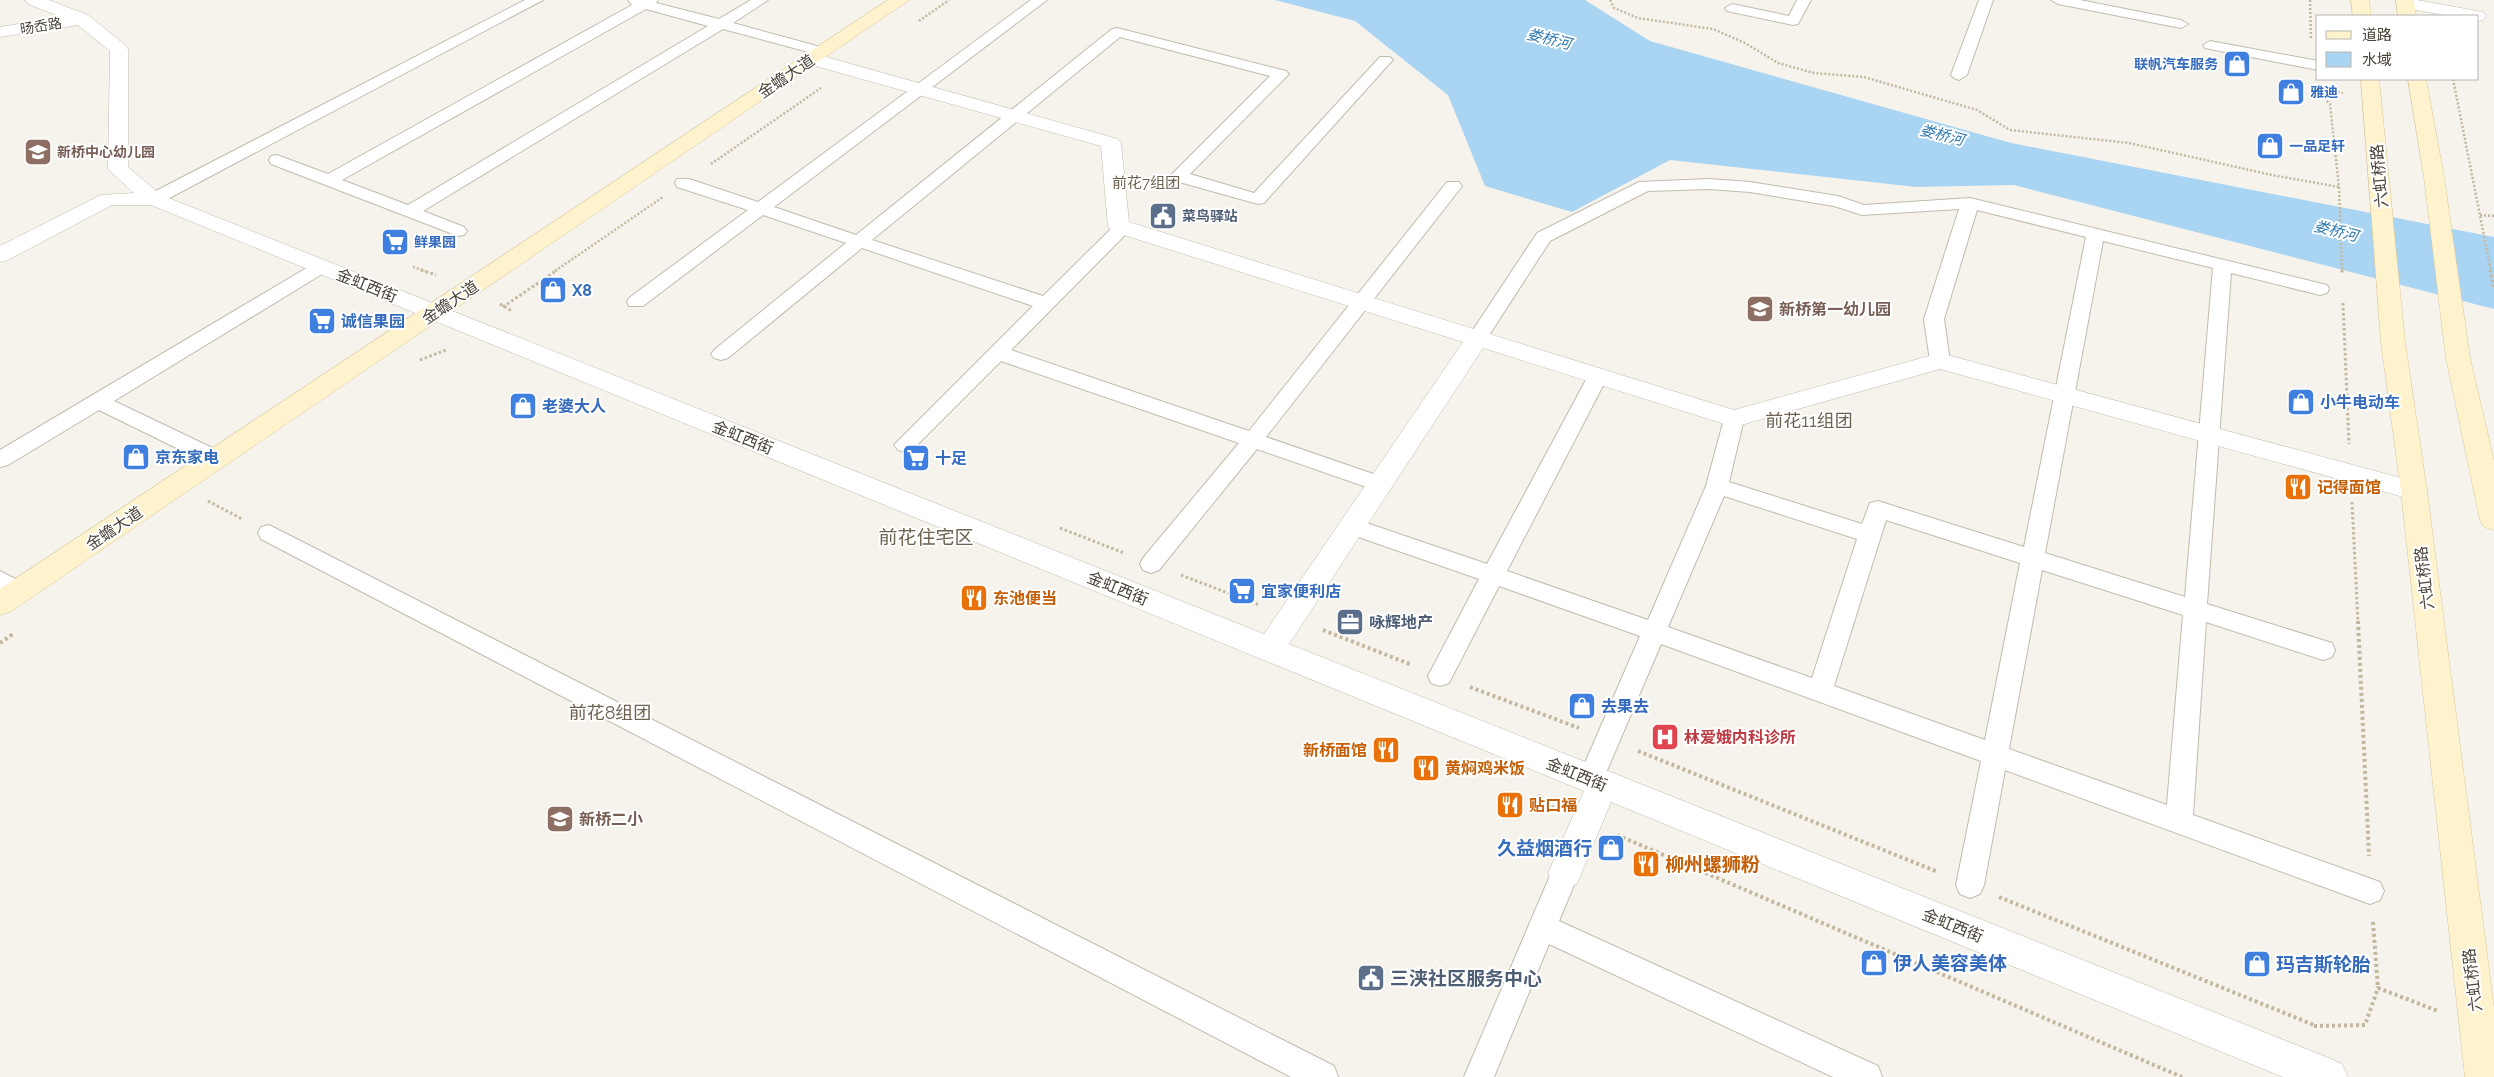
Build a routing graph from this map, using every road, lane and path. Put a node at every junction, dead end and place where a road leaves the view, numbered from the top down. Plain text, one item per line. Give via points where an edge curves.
1 (34, 0) edge
2 (536, 0) edge
3 (760, 0) edge
4 (900, 0) edge
5 (949, 0) edge
6 (1040, 0) edge
7 (1610, 0) edge
8 (1804, 0) edge
9 (1986, 0) edge
10 (2058, 0) edge
11 (2310, 0) edge
12 (2360, 0) edge
13 (642, 1) edge
14 (2406, 6) edge
15 (1732, 8) dead end
16 (2362, 15) edge
17 (2470, 15) edge
18 (2479, 16) edge
19 (82, 19) junction
20 (2494, 19) edge
21 (918, 21) dead end
22 (720, 24) junction
23 (2181, 24) dead end
24 (0, 32) edge
25 (2210, 45) dead end
26 (818, 55) junction
27 (1386, 60) dead end
28 (2315, 66) edge
29 (850, 69) junction
30 (1959, 75) dead end
31 (2370, 80) edge
32 (2417, 80) edge
33 (2453, 80) edge
34 (922, 89) junction
35 (1015, 116) junction
36 (277, 160) dead end
37 (329, 180) junction
38 (683, 183) junction
39 (1453, 186) dead end
40 (2339, 187) junction
41 (154, 200) junction
42 (1970, 203) junction
43 (761, 209) junction
44 (409, 212) junction
45 (2480, 215) junction
46 (2494, 216) edge
47 (1122, 227) junction
48 (458, 231) dead end
49 (2095, 234) junction
50 (859, 242) junction
51 (0, 255) edge
52 (2222, 265) junction
53 (321, 266) junction
54 (413, 267) dead end
55 (2342, 282) dead end
56 (471, 288) junction
57 (2320, 289) dead end
58 (2494, 289) edge
59 (2343, 296) dead end
60 (636, 302) dead end
61 (1362, 302) junction
62 (1047, 304) junction
63 (505, 306) junction
64 (435, 312) junction
65 (518, 314) dead end
66 (1477, 338) junction
67 (452, 351) dead end
68 (999, 353) junction
69 (722, 354) dead end
70 (1940, 361) junction
71 (411, 364) dead end
72 (1598, 376) junction
73 (2062, 395) junction
74 (98, 401) junction
75 (1734, 419) junction
76 (2208, 434) junction
77 (1253, 440) junction
78 (905, 445) dead end
79 (217, 459) junction
80 (0, 460) edge
81 (2350, 473) junction
82 (1380, 484) junction
83 (1717, 486) junction
84 (2414, 491) junction
85 (216, 496) dead end
86 (207, 501) junction
87 (199, 506) dead end
88 (2494, 520) edge
89 (1052, 525) dead end
90 (1352, 526) junction
91 (269, 533) joint
92 (1870, 535) junction
93 (2032, 559) junction
94 (1152, 564) junction
95 (1492, 575) junction
96 (10, 586) edge
97 (0, 604) edge
98 (2194, 610) junction
99 (1291, 617) junction
100 (16, 632) dead end
101 (1655, 632) junction
102 (0, 643) edge
103 (1270, 650) junction
104 (2323, 650) dead end
105 (1440, 676) junction
106 (1820, 691) junction
107 (1609, 739) junction
108 (1994, 754) junction
109 (1597, 782) junction
110 (1536, 793) dead end
111 (2179, 820) junction
112 (1587, 822) junction
113 (1565, 873) joint
114 (1970, 885) junction
115 (2370, 891) junction
116 (1542, 928) junction
117 (2378, 988) junction
118 (2314, 1025) junction
119 (2478, 1027) junction
120 (2322, 1074) edge
121 (1323, 1077) edge
122 (1479, 1077) edge
123 (1867, 1077) edge
124 (2182, 1077) edge
125 (2484, 1077) edge

1 - 19 street, 金虹西街
2 - 41 lane
3 - 22 lane
4 - 26 main road, 金蟾大道
5 - 21 path
6 - 34 lane
7 - 40 path via 1614,8 1638,18 1713,29 1778,63 1814,73 1864,77 1977,110 2010,130 2129,143
8 - 15 lane via 1793,21
9 - 30 lane
10 - 23 lane
11 - 28 path
12 - 16 main road
13 - 22 lane
13 - 37 lane
14 - 17 street
18 - 20 street
19 - 24 street, 旸岙路
19 - 41 street, 金虹西街 via 119,49 118,169
22 - 26 lane
22 - 44 lane
25 - 28 lane
26 - 29 street
26 - 56 main road, 金蟾大道
27 - 35 lane via 1258,199 1178,176 1281,74 1117,32
28 - 40 path via 2312,87 2330,104
29 - 34 street
29 - 38 path
31 - 84 main road, 六虹桥路 via 2393,342
32 - 88 main road via 2434,177 2458,358
33 - 45 path
34 - 35 street
34 - 43 lane
35 - 47 street via 1111,143 1119,226
35 - 50 lane
36 - 37 lane
37 - 44 lane
38 - 43 lane
38 - 63 path
39 - 61 lane
40 - 55 path
41 - 51 street via 108,199
41 - 53 street, 金虹西街
42 - 49 lane
42 - 66 lane via 1862,210 1838,201 1750,187 1709,184 1645,186 1543,237
42 - 70 lane via 1934,319
43 - 50 lane
43 - 60 lane
44 - 48 lane
45 - 46 path
45 - 58 path
47 - 61 street
47 - 62 lane
49 - 52 lane
49 - 73 lane
50 - 62 lane
50 - 69 lane
52 - 57 lane
52 - 76 lane
53 - 64 street, 金虹西街
53 - 74 lane
54 - 56 path
56 - 63 path
56 - 64 main road, 金蟾大道
59 - 81 path
61 - 66 street
61 - 77 lane
62 - 68 lane
63 - 65 path
64 - 79 main road, 金蟾大道
64 - 103 street, 金虹西街
66 - 72 street
66 - 82 street
67 - 71 path via 443,349
68 - 77 lane
68 - 78 lane
70 - 73 street
70 - 75 street
72 - 75 street
72 - 95 lane
73 - 76 street
73 - 93 lane
74 - 79 lane
74 - 80 lane
75 - 83 lane
76 - 81 street
76 - 98 lane
77 - 82 lane
77 - 94 lane
79 - 96 main road, 金蟾大道
81 - 84 street
81 - 115 path
82 - 90 street
83 - 92 lane
83 - 101 lane
84 - 119 main road, 六虹桥路
85 - 86 path
86 - 87 path
86 - 91 path
89 - 94 path
90 - 95 lane
90 - 99 street
91 - 121 lane
92 - 93 lane via 1878,509
92 - 106 lane
93 - 98 lane
93 - 108 lane
94 - 99 path
95 - 101 lane
95 - 105 lane
96 - 97 main road, 金蟾大道
98 - 104 lane
98 - 111 lane
99 - 103 street
99 - 105 path
100 - 102 path
101 - 106 lane
101 - 107 lane
103 - 109 street, 金虹西街
105 - 107 path
106 - 108 lane
107 - 109 lane
107 - 114 path
108 - 111 lane
108 - 114 lane
109 - 112 street
109 - 120 street, 金虹西街
110 - 112 path via 1547,805
111 - 115 lane
112 - 113 street
112 - 124 path
113 - 116 lane
114 - 118 path
115 - 117 path
116 - 122 lane
116 - 123 lane
117 - 118 path via 2365,1025
117 - 119 path
118 - 120 path
119 - 125 main road, 六虹桥路

